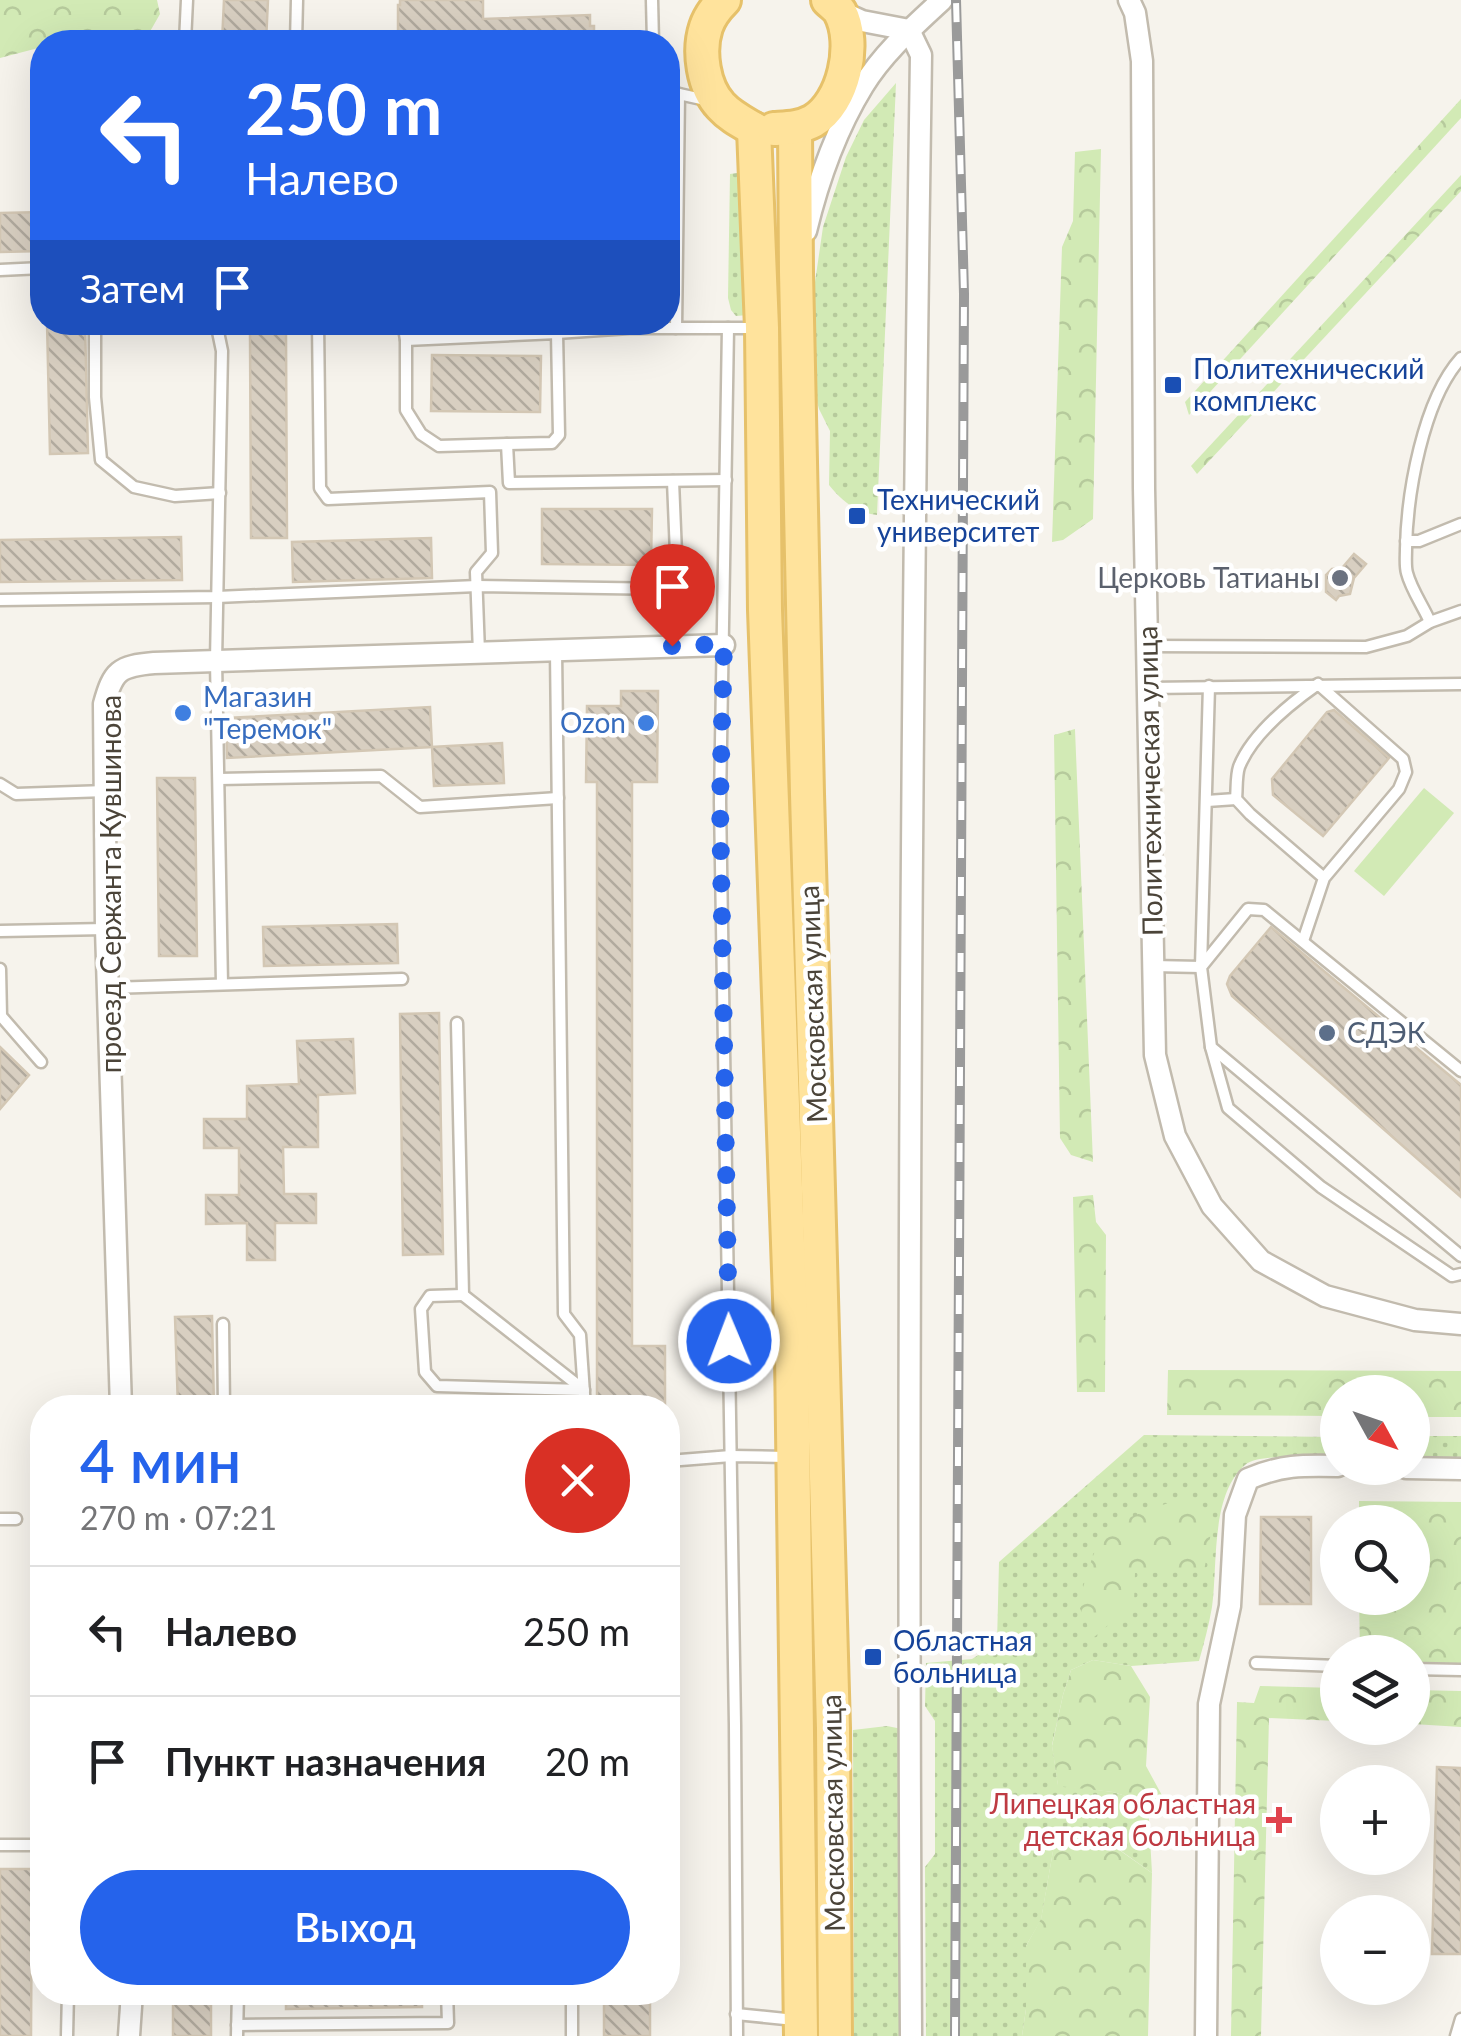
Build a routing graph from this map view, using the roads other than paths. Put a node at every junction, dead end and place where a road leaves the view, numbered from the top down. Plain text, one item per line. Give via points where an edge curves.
1 (187, 0) edge
2 (297, 0) edge
3 (652, 0) edge
4 (724, 0) edge
5 (942, 0) edge
6 (1129, 0) edge
7 (834, 6) edge
8 (186, 30) edge
9 (296, 30) edge
10 (653, 30) edge
11 (909, 30) junction
12 (864, 84) junction
13 (680, 96) edge
14 (719, 104) junction
15 (828, 108) junction
16 (795, 128) junction
17 (754, 129) junction
18 (30, 269) edge
19 (0, 270) edge
20 (796, 272) junction
21 (680, 328) edge
22 (728, 328) junction
23 (762, 328) junction
24 (96, 335) edge
25 (219, 335) edge
26 (318, 335) edge
27 (405, 335) edge
28 (517, 335) edge
29 (557, 335) edge
30 (497, 336) joint
31 (406, 340) junction
32 (1461, 358) edge
33 (507, 444) junction
34 (672, 480) junction
35 (726, 480) junction
36 (220, 493) junction
37 (1461, 524) edge
38 (1406, 540) junction
39 (476, 586) junction
40 (217, 598) junction
41 (0, 600) edge
42 (1461, 611) edge
43 (1430, 622) junction
44 (724, 644) junction
45 (1147, 646) junction
46 (556, 651) junction
47 (479, 654) junction
48 (216, 661) junction
49 (1318, 684) junction
50 (1461, 684) edge
51 (1210, 686) junction
52 (1148, 688) junction
53 (218, 780) junction
54 (0, 784) edge
55 (106, 791) junction
56 (558, 798) junction
57 (1236, 800) junction
58 (1208, 801) junction
59 (1324, 878) junction
60 (106, 929) junction
61 (0, 931) edge
62 (1304, 940) junction
63 (1153, 966) junction
64 (1201, 967) junction
65 (0, 969) edge
66 (402, 979) dead end
67 (222, 984) junction
68 (108, 988) junction
69 (457, 1023) dead end
70 (1211, 1046) junction
71 (41, 1062) dead end
72 (1461, 1070) edge
73 (1461, 1256) edge
74 (1461, 1274) edge
75 (463, 1294) junction
76 (1460, 1319) edge
77 (223, 1324) dead end
78 (584, 1390) junction
79 (121, 1395) edge
80 (224, 1395) edge
81 (584, 1395) edge
82 (731, 1456) junction
83 (792, 1457) junction
84 (680, 1460) edge
85 (1320, 1465) edge
86 (1430, 1468) edge
87 (1461, 1469) edge
88 (0, 1519) edge
89 (16, 1520) dead end
90 (1256, 1663) dead end
91 (1320, 1665) edge
92 (1430, 1669) edge
93 (1461, 1670) edge
94 (0, 1845) edge
95 (30, 1845) edge
96 (68, 2005) edge
97 (131, 2005) edge
98 (238, 2005) edge
99 (447, 2005) edge
100 (572, 2005) edge
101 (736, 2014) junction
102 (801, 2028) edge
103 (237, 2030) edge
104 (68, 2036) edge
105 (129, 2036) edge
106 (572, 2036) edge
107 (737, 2036) edge
108 (834, 2036) edge
109 (911, 2036) edge
110 (1206, 2036) edge

1 - 8 lane
2 - 9 lane
3 - 10 lane
4 - 14 main road via 706,26 702,56
5 - 11 street
6 - 45 street, Политехническая улица via 1142,61
7 - 11 street via 862,21
7 - 15 main road via 848,42 840,86
11 - 12 street
11 - 109 street via 921,55 912,639
12 - 15 street
12 - 20 street via 814,197
13 - 14 lane
14 - 17 main road
15 - 16 main road
16 - 17 main road
16 - 20 main road, Московская улица
17 - 23 main road, Московская улица
18 - 19 lane
20 - 108 main road, Московская улица
21 - 22 lane
22 - 23 lane
22 - 35 lane
23 - 83 main road, Московская улица
24 - 36 lane via 101,460 134,487 175,496
25 - 36 lane
26 - 39 lane via 320,488 328,499 490,492 492,553 476,572
27 - 31 lane
28 - 30 lane
29 - 33 lane via 560,434 552,442
30 - 31 lane
31 - 33 lane via 406,410 421,434 439,446
32 - 38 lane via 1436,398 1418,454
33 - 34 lane via 509,483
34 - 35 lane
34 - 39 lane via 676,578 669,589
35 - 44 lane
36 - 40 lane
37 - 38 lane
38 - 43 lane via 1406,571
39 - 40 lane
39 - 47 lane
40 - 41 lane
40 - 48 lane
42 - 43 lane
43 - 45 lane via 1366,647
44 - 46 street, проезд Сержанта Кувшинова
44 - 82 lane via 720,802
45 - 52 street, Политехническая улица
46 - 47 street, проезд Сержанта Кувшинова
46 - 56 lane
47 - 48 street, проезд Сержанта Кувшинова
48 - 53 lane
48 - 55 street, проезд Сержанта Кувшинова via 131,665 111,679 104,704
49 - 50 lane
49 - 51 lane
49 - 57 lane via 1282,709 1256,741 1238,768
49 - 59 lane via 1403,759 1406,772
51 - 52 lane
51 - 58 lane
52 - 63 street, Политехническая улица
53 - 56 lane via 381,776 420,807
53 - 67 lane
54 - 55 lane via 16,794
55 - 60 street, проезд Сержанта Кувшинова
56 - 78 lane via 564,1314 580,1335
57 - 58 lane
57 - 59 lane
58 - 64 lane
59 - 62 lane
60 - 61 lane
60 - 68 street, проезд Сержанта Кувшинова
62 - 64 lane via 1264,910 1248,909
62 - 72 lane
63 - 64 lane
63 - 76 street, Политехническая улица via 1155,1055 1175,1136 1212,1206 1261,1261 1324,1296 1416,1320
64 - 70 lane
65 - 71 lane via 1,1016
66 - 67 lane
67 - 68 lane
68 - 79 street, проезд Сержанта Кувшинова
69 - 75 lane
70 - 73 lane
70 - 74 lane via 1228,1108 1322,1187 1452,1276
75 - 78 lane
75 - 78 lane via 430,1296 421,1309 425,1372 436,1386
77 - 80 lane
78 - 81 lane
82 - 83 lane
82 - 84 lane
82 - 101 lane
83 - 102 main road, Московская улица
85 - 110 street via 1273,1468 1248,1479 1234,1515 1230,1606 1209,1704
86 - 87 street
88 - 89 lane
90 - 91 lane
92 - 93 lane
94 - 95 lane
96 - 104 lane
97 - 105 street
98 - 103 lane
99 - 103 lane via 448,2022
100 - 106 lane
101 - 102 lane
101 - 107 lane

